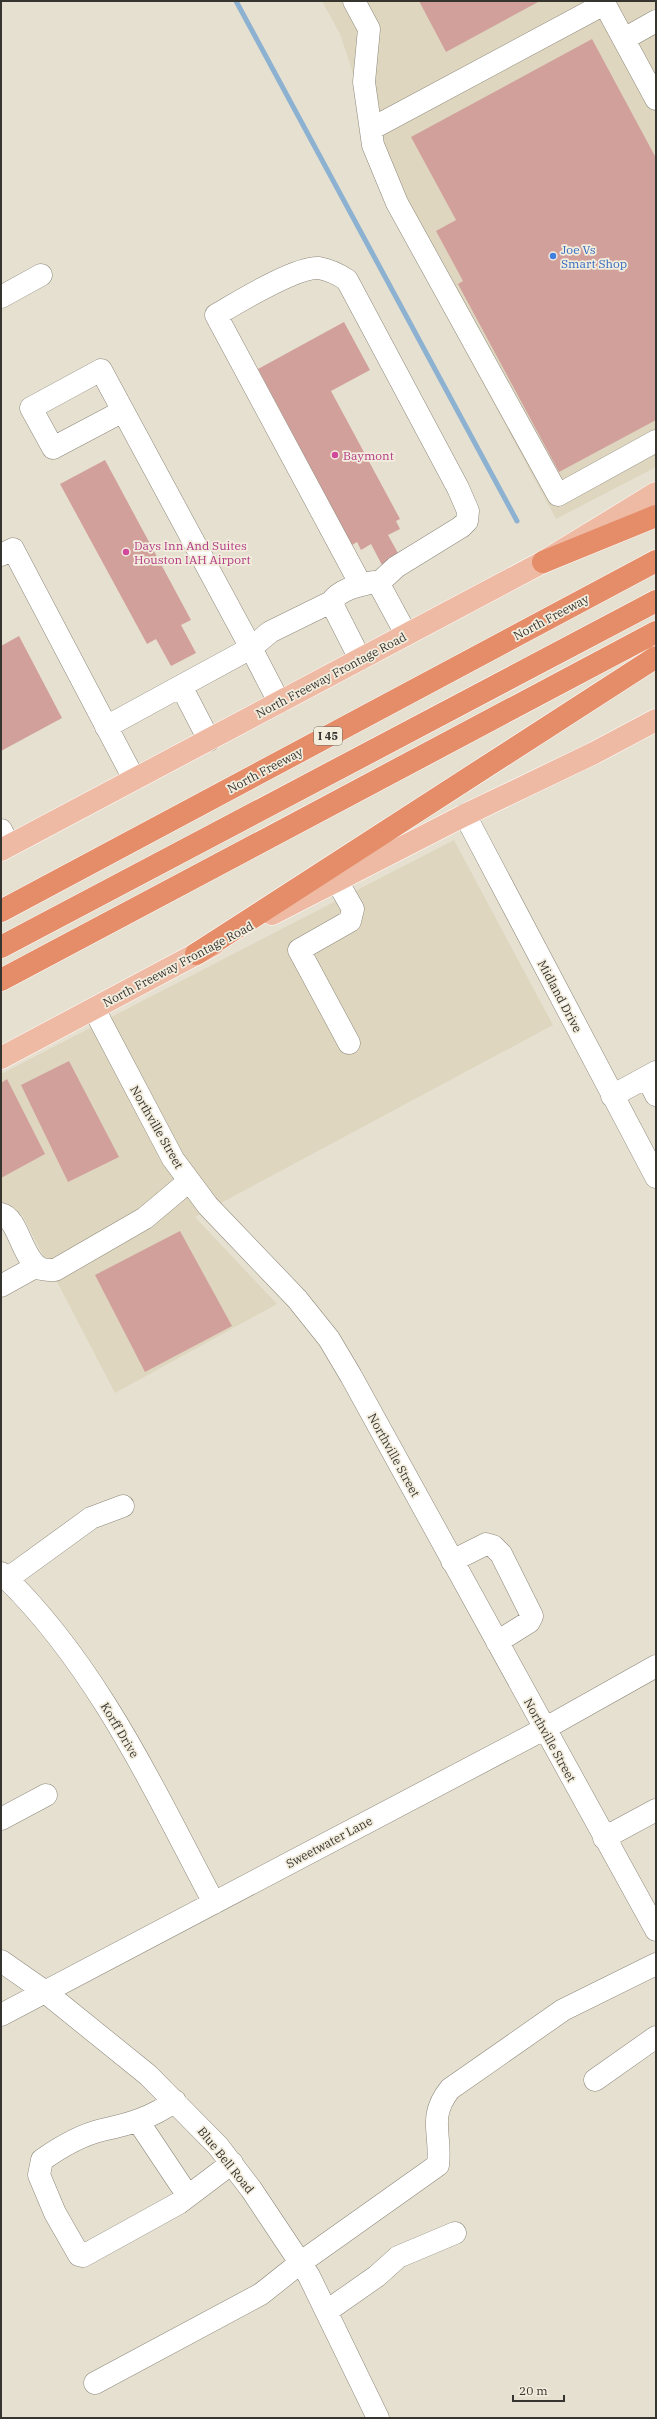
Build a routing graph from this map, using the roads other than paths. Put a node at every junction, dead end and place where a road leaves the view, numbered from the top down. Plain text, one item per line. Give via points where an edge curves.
1 (354, 1) edge
2 (604, 2) edge
3 (656, 21) edge
4 (624, 39) junction
5 (654, 88) edge
6 (371, 129) junction
7 (41, 275) dead end
8 (1, 297) edge
9 (123, 411) dead end
10 (654, 444) edge
11 (656, 492) edge
12 (656, 516) edge
13 (1, 555) edge
14 (656, 561) edge
15 (543, 562) junction
16 (371, 583) junction
17 (656, 601) edge
18 (331, 602) junction
19 (656, 632) edge
20 (406, 634) junction
21 (251, 648) junction
22 (656, 657) edge
23 (360, 659) junction
24 (181, 686) junction
25 (279, 702) junction
26 (656, 720) edge
27 (106, 727) junction
28 (209, 740) junction
29 (134, 780) junction
30 (465, 815) junction
31 (4, 842) edge
32 (338, 881) junction
33 (1, 911) edge
34 (1, 947) edge
35 (196, 954) junction
36 (1, 980) edge
37 (94, 1009) junction
38 (349, 1043) dead end
39 (1, 1058) edge
40 (653, 1081) edge
41 (612, 1096) junction
42 (656, 1177) edge
43 (189, 1181) junction
44 (1, 1214) edge
45 (37, 1266) junction
46 (1, 1286) edge
47 (123, 1506) dead end
48 (452, 1561) junction
49 (4, 1576) edge
50 (497, 1642) junction
51 (656, 1666) edge
52 (544, 1729) junction
53 (46, 1795) dead end
54 (656, 1810) edge
55 (1, 1819) edge
56 (604, 1838) junction
57 (214, 1902) junction
58 (656, 1930) edge
59 (1, 1960) edge
60 (656, 1964) edge
61 (44, 1991) junction
62 (1, 2015) edge
63 (656, 2037) edge
64 (596, 2080) dead end
65 (174, 2100) junction
66 (138, 2121) junction
67 (232, 2163) junction
68 (188, 2196) junction
69 (455, 2233) dead end
70 (300, 2263) junction
71 (327, 2311) junction
72 (95, 2383) dead end
73 (378, 2418) edge

1 - 6 street via 369,29 364,82
2 - 4 street
2 - 6 street
3 - 4 street
4 - 5 street
6 - 10 street via 373,144 397,203 558,495
7 - 8 street
9 - 21 street
11 - 15 main road, North Freeway Frontage Road
12 - 15 highway
13 - 27 street via 13,549
14 - 33 highway, North Freeway / I 45
15 - 20 main road, North Freeway Frontage Road
16 - 16 street via 461,527 467,521 468,511 347,280 334,272 318,268 297,272 216,315
16 - 18 street via 349,588 335,596
16 - 20 street via 380,586
17 - 34 highway
18 - 21 street via 270,632
18 - 23 street
19 - 36 highway
20 - 23 main road, North Freeway Frontage Road
21 - 24 street
21 - 25 street
22 - 35 highway
23 - 25 main road, North Freeway Frontage Road
24 - 27 street
24 - 28 street
25 - 28 main road, North Freeway Frontage Road
26 - 30 main road, North Freeway Frontage Road
27 - 29 street
28 - 29 main road, North Freeway Frontage Road
29 - 31 main road, North Freeway Frontage Road
30 - 32 main road, North Freeway Frontage Road
30 - 41 street, Midland Drive
32 - 35 main road, North Freeway Frontage Road
32 - 38 street via 353,909 350,921 299,950
35 - 37 main road, North Freeway Frontage Road
37 - 39 main road, North Freeway Frontage Road
37 - 43 street, Northville Street via 152,1122
40 - 41 street
41 - 42 street, Midland Drive
43 - 45 street via 145,1218 68,1264 55,1270
43 - 48 street, Northville Street via 208,1206 297,1300 328,1339 351,1376
44 - 45 street via 9,1219
45 - 46 street
47 - 49 street via 91,1518
48 - 50 street, Northville Street
48 - 50 street via 486,1544 501,1554 532,1616 529,1622
49 - 57 street, Korff Drive via 21,1593 82,1669 123,1732
50 - 52 street, Northville Street
51 - 52 street, Sweetwater Lane
52 - 56 street, Northville Street
52 - 57 street, Sweetwater Lane
53 - 55 street
54 - 56 street
56 - 58 street, Northville Street
57 - 61 street, Sweetwater Lane
59 - 61 street, Blue Bell Road
60 - 70 street via 563,2010 450,2089 443,2097 436,2114 438,2165
61 - 62 street, Sweetwater Lane
61 - 65 street, Blue Bell Road via 148,2075
63 - 64 street
65 - 66 street via 156,2115
65 - 67 street, Blue Bell Road
66 - 68 street
66 - 68 street via 115,2129 101,2130 59,2147 42,2160 39,2175 55,2213 79,2255 83,2256 121,2236
67 - 68 street
67 - 70 street, Blue Bell Road
69 - 71 street via 398,2257 377,2276
70 - 71 street, Blue Bell Road
70 - 72 street via 261,2294
71 - 73 street, Blue Bell Road

